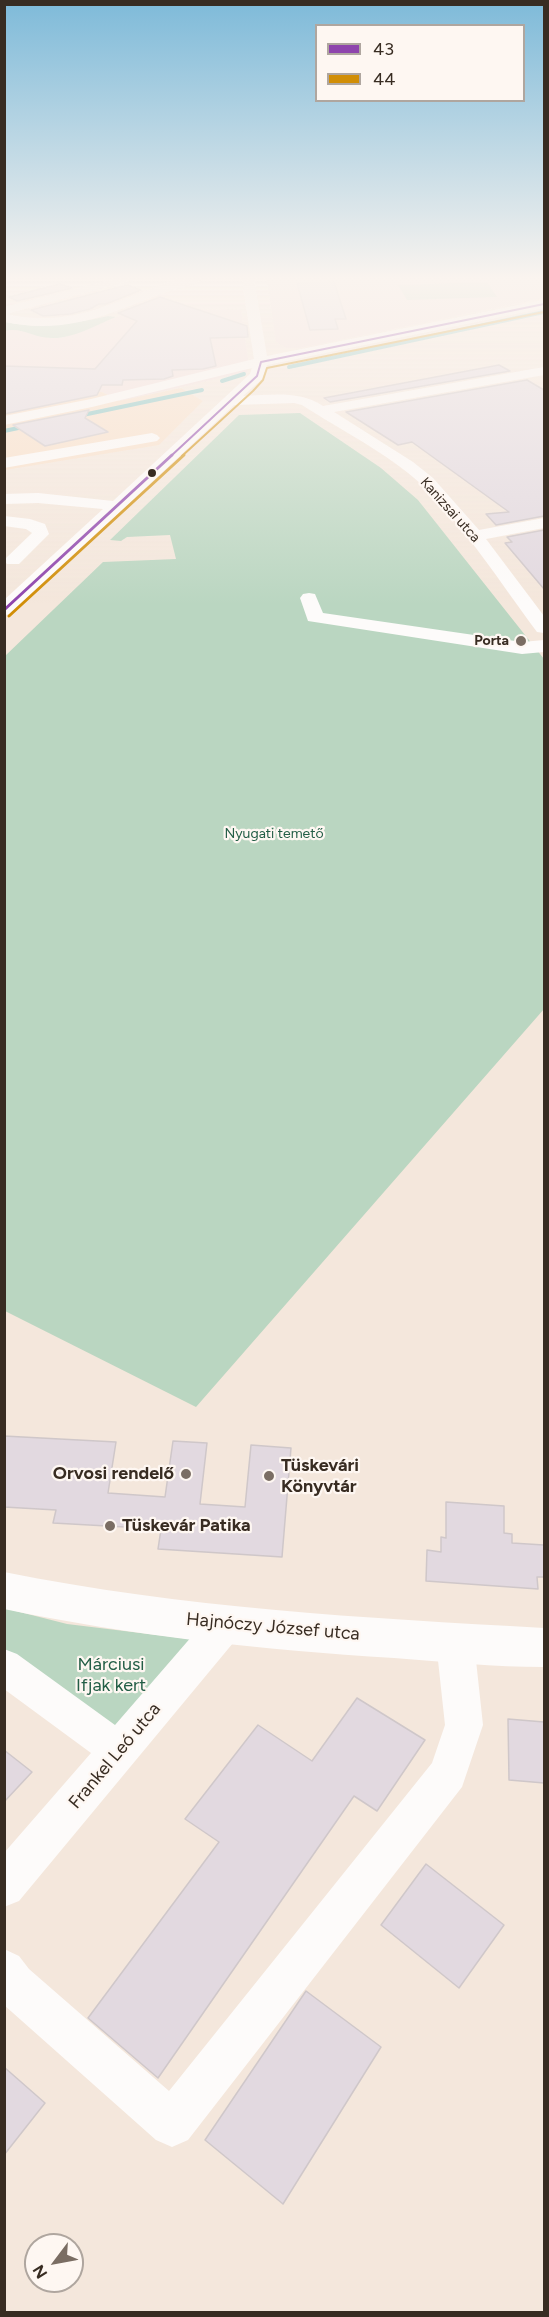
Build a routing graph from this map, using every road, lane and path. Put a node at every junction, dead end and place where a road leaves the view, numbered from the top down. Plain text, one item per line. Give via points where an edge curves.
1 (153, 388) edge
2 (245, 388) edge
3 (294, 388) edge
4 (447, 388) edge
5 (301, 400) junction
6 (232, 401) junction
7 (323, 410) junction
8 (4, 421) edge
9 (204, 426) junction
10 (152, 438) junction
11 (186, 442) junction
12 (4, 464) edge
13 (4, 500) edge
14 (118, 506) junction
15 (4, 521) edge
16 (544, 524) edge
17 (475, 536) junction
18 (9, 563) edge
19 (53, 566) junction
20 (309, 598) dead end
21 (6, 606) edge
22 (544, 628) edge
23 (544, 646) edge
24 (4, 1590) edge
25 (225, 1625) junction
26 (455, 1642) junction
27 (544, 1648) edge
28 (4, 1666) edge
29 (118, 1751) junction
30 (4, 1886) edge
31 (4, 1971) edge

1 - 8 street
2 - 6 street
3 - 5 street
4 - 7 street
5 - 6 street, Kanizsai utca
5 - 7 street, Kanizsai utca
6 - 9 street
7 - 17 street, Kanizsai utca via 414,470
9 - 10 street via 172,428
9 - 11 street
10 - 11 street
10 - 12 street
11 - 14 street
13 - 14 street via 38,498
14 - 19 street
15 - 18 street via 30,524 39,528 41,534
16 - 17 street
17 - 22 street, Kanizsai utca
18 - 19 street
19 - 21 street
20 - 23 street via 315,617 522,648
24 - 25 main road, Hajnóczy József utca via 72,1605
25 - 26 main road, Hajnóczy József utca
25 - 29 street, Frankel Leó utca
26 - 27 main road, Hajnóczy József utca
26 - 31 street via 464,1725 448,1774 172,2124
28 - 29 street
29 - 30 street, Frankel Leó utca

